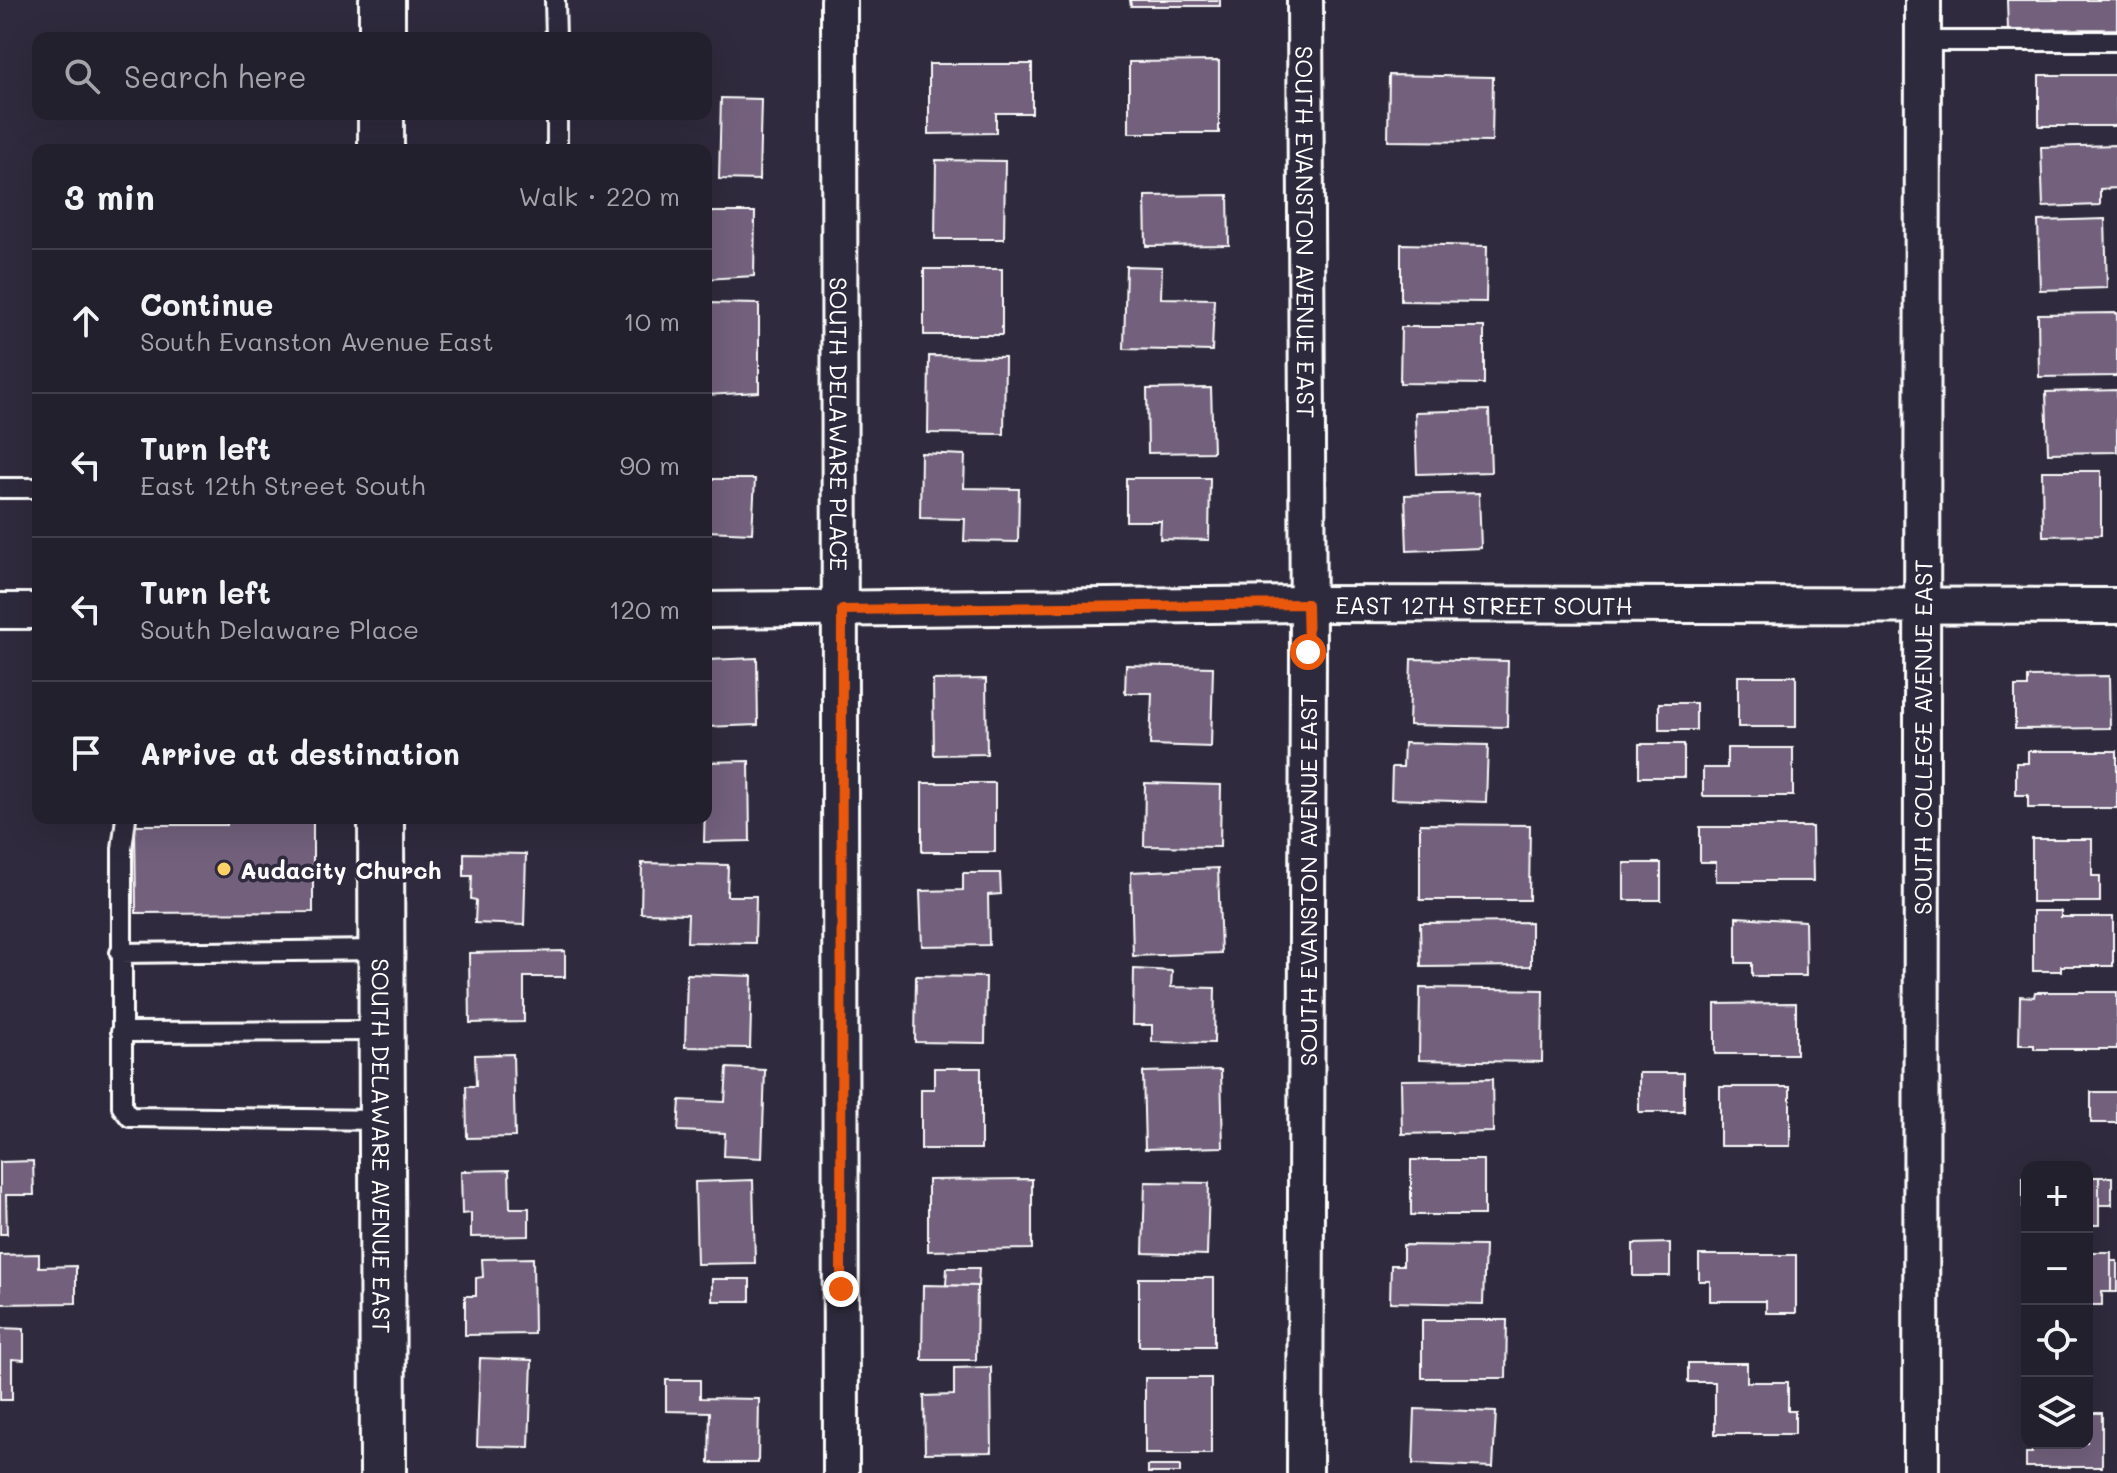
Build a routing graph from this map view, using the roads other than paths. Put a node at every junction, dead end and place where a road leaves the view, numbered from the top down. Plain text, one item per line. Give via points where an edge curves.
1 (382, 0) edge
2 (555, 0) edge
3 (839, 0) edge
4 (1305, 0) edge
5 (1923, 0) edge
6 (382, 32) edge
7 (556, 32) edge
8 (1923, 41) junction
9 (2117, 41) edge
10 (381, 120) edge
11 (557, 120) edge
12 (381, 144) edge
13 (557, 144) edge
14 (0, 488) edge
15 (32, 488) edge
16 (1307, 604) junction
17 (2117, 606) edge
18 (1924, 607) junction
19 (712, 610) edge
20 (842, 610) junction
21 (0, 611) edge
22 (32, 611) edge
23 (125, 824) edge
24 (381, 824) edge
25 (382, 950) junction
26 (120, 953) junction
27 (382, 1031) junction
28 (121, 1032) junction
29 (382, 1120) junction
30 (383, 1473) edge
31 (841, 1473) edge
32 (1305, 1473) edge
33 (1921, 1473) edge

1 - 6 main road
2 - 7 lane
3 - 20 street, SOUTH DELAWARE PLACE
4 - 16 street, SOUTH EVANSTON AVENUE EAST
5 - 8 street, SOUTH COLLEGE AVENUE EAST
8 - 9 lane
8 - 18 street, SOUTH COLLEGE AVENUE EAST
10 - 12 main road
11 - 13 lane
14 - 15 lane
16 - 18 street, EAST 12TH STREET SOUTH
16 - 20 street, EAST 12TH STREET SOUTH
16 - 32 street, SOUTH EVANSTON AVENUE EAST
17 - 18 street, EAST 12TH STREET SOUTH
18 - 33 street, SOUTH COLLEGE AVENUE EAST
19 - 20 street, EAST 12TH STREET SOUTH
20 - 31 street, SOUTH DELAWARE PLACE
21 - 22 street
23 - 26 lane
24 - 25 main road, SOUTH DELAWARE AVENUE EAST
25 - 26 lane
25 - 27 main road, SOUTH DELAWARE AVENUE EAST
26 - 28 lane
27 - 28 lane
27 - 29 main road, SOUTH DELAWARE AVENUE EAST
28 - 29 lane via 122,1107 130,1117
29 - 30 main road, SOUTH DELAWARE AVENUE EAST

